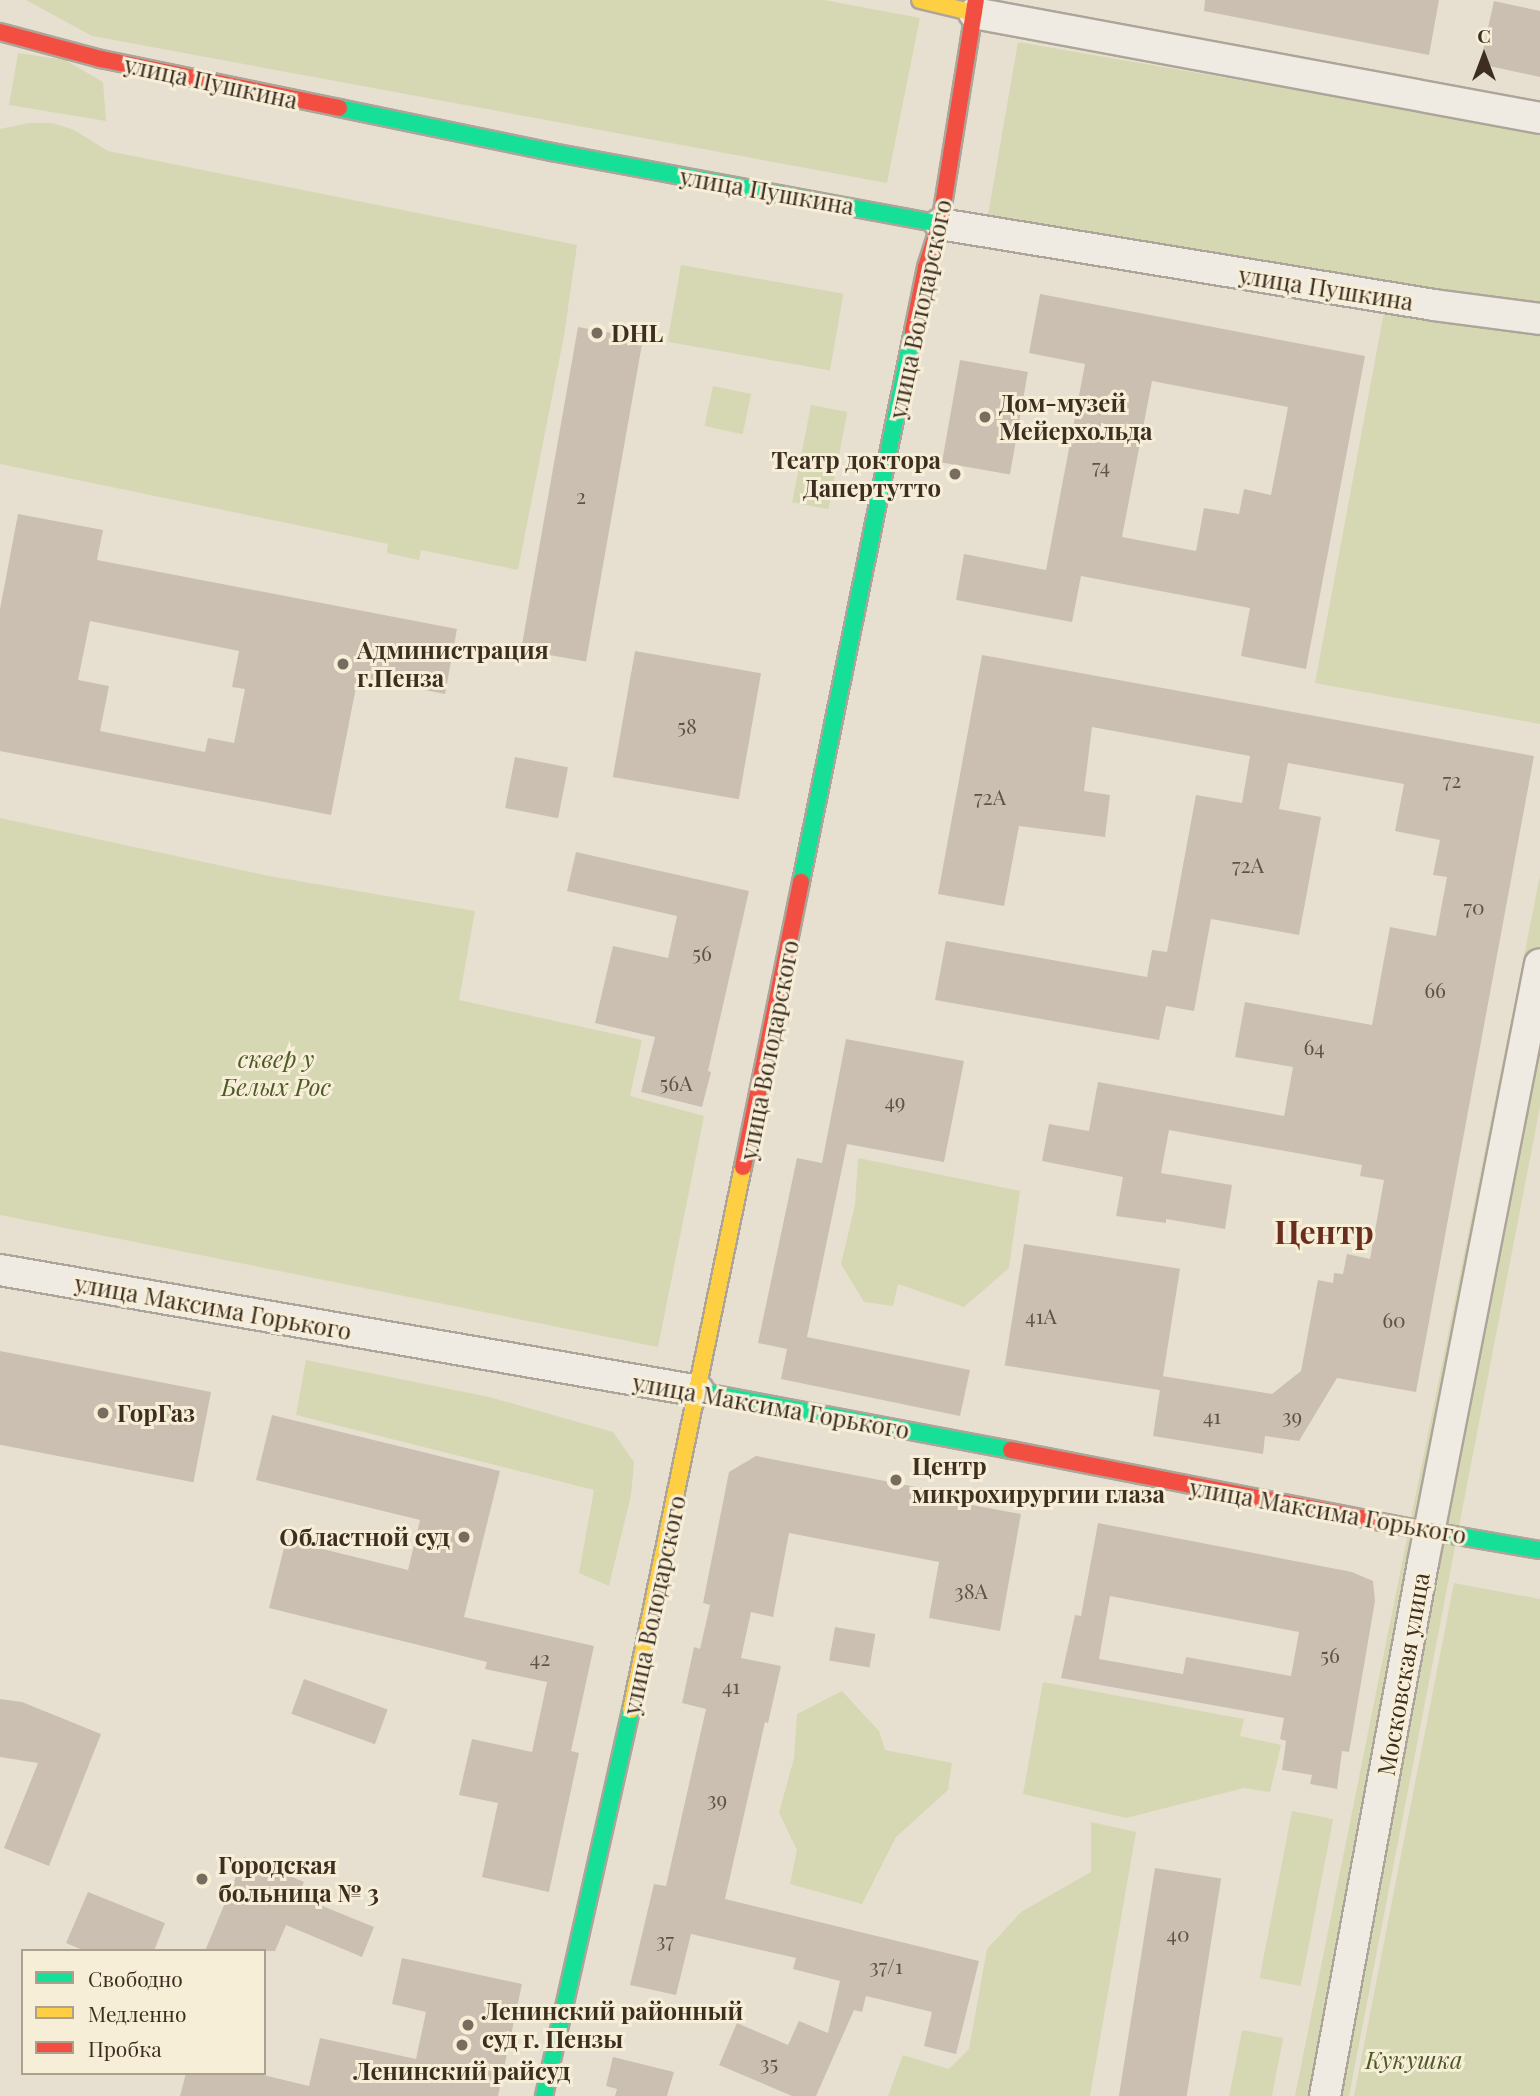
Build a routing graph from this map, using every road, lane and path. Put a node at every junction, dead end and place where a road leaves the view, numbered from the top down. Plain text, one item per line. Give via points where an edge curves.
1 (920, 0) edge
2 (975, 7) edge
3 (0, 32) edge
4 (1540, 118) edge
5 (940, 224) junction
6 (1540, 319) edge
7 (1540, 964) edge
8 (0, 1270) edge
9 (699, 1391) junction
10 (1430, 1530) junction
11 (1540, 1550) edge
12 (544, 2096) edge
13 (1325, 2096) edge

1 - 2 main road
2 - 4 street
2 - 5 main road, улица Володарского
3 - 5 main road, улица Пушкина via 101,59 552,152
5 - 6 street, улица Пушкина
5 - 9 main road, улица Володарского via 926,267
7 - 10 street, Московская улица
8 - 9 street, улица Максима Горького
9 - 10 main road, улица Максима Горького
9 - 12 main road, улица Володарского
10 - 11 main road, улица Максима Горького
10 - 13 street, Московская улица

